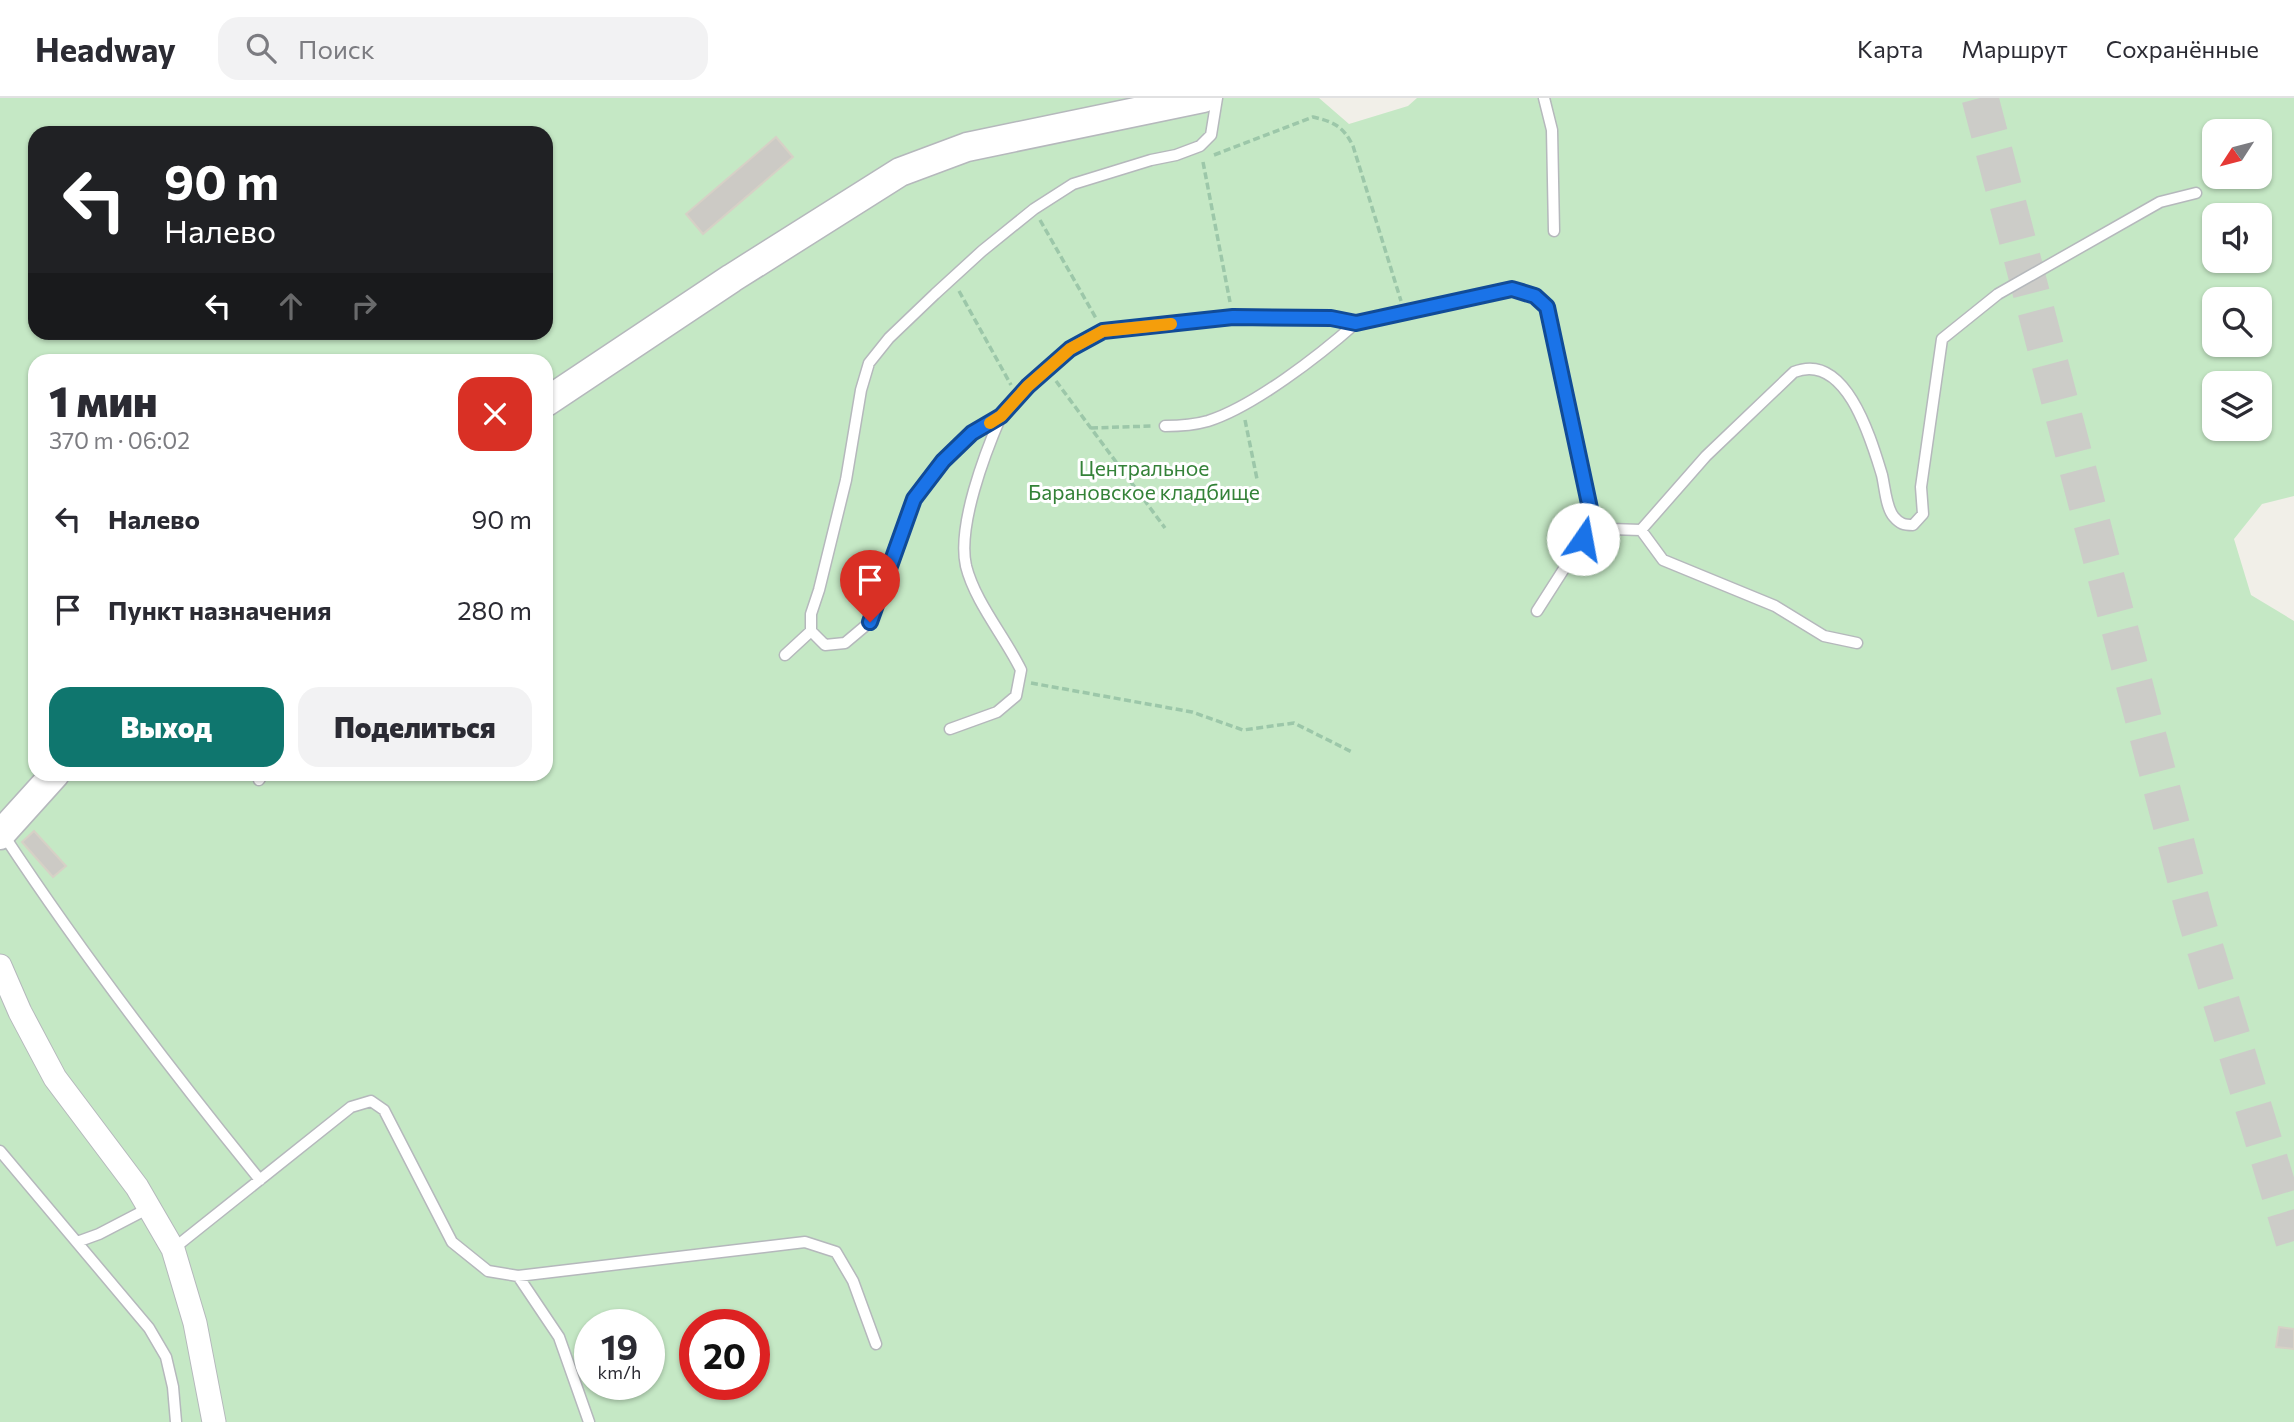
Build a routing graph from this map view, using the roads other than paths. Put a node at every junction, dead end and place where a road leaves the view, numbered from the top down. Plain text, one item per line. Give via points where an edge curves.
1 (1203, 98) edge
2 (1217, 98) edge
3 (1544, 98) edge
4 (2196, 193) dead end
5 (1554, 230) dead end
6 (1356, 323) junction
7 (553, 397) edge
8 (1001, 416) junction
9 (1165, 426) road end
10 (1591, 513) junction
11 (1641, 530) junction
12 (1537, 611) dead end
13 (811, 631) junction
14 (1857, 643) dead end
15 (785, 655) dead end
16 (950, 729) dead end
17 (49, 781) edge
18 (1, 834) edge
19 (0, 966) edge
20 (0, 1151) edge
21 (260, 1180) junction
22 (149, 1208) junction
23 (76, 1242) junction
24 (173, 1249) junction
25 (518, 1276) junction
26 (876, 1344) dead end
27 (176, 1422) edge
28 (214, 1422) edge
29 (589, 1422) edge

1 - 7 street via 967,147 900,172
2 - 13 lane via 1211,135 1200,146 1073,184 982,251 888,338 869,363 861,390 846,480 811,614
3 - 5 lane via 1552,130
4 - 11 lane via 2160,202 1998,294 1942,339 1921,486 1923,514 1913,525 1902,525 1892,515 1860,413 1841,385 1826,371 1804,368 1794,372 1706,456
6 - 8 lane via 1331,318 1233,317 1103,331 1070,349
6 - 9 lane via 1242,407 1208,421
6 - 10 lane via 1512,289 1535,296 1547,307
8 - 13 lane via 972,433 914,499 870,622 845,643 825,645
8 - 16 lane via 985,453 966,528 966,565 985,610 1021,670 1016,696 997,712
10 - 11 lane via 1610,529
10 - 12 lane via 1583,539
11 - 14 lane via 1663,560 1774,606 1824,636
13 - 15 lane
17 - 18 street
18 - 21 lane via 61,923
19 - 22 street via 55,1078
20 - 23 lane
21 - 24 lane
21 - 25 lane via 351,1107 371,1101 384,1110 452,1242 488,1271
22 - 23 lane
22 - 24 street
23 - 27 lane via 149,1328 166,1357
24 - 28 street via 195,1323
25 - 26 lane via 805,1241 836,1252 853,1282
25 - 29 lane via 559,1337

